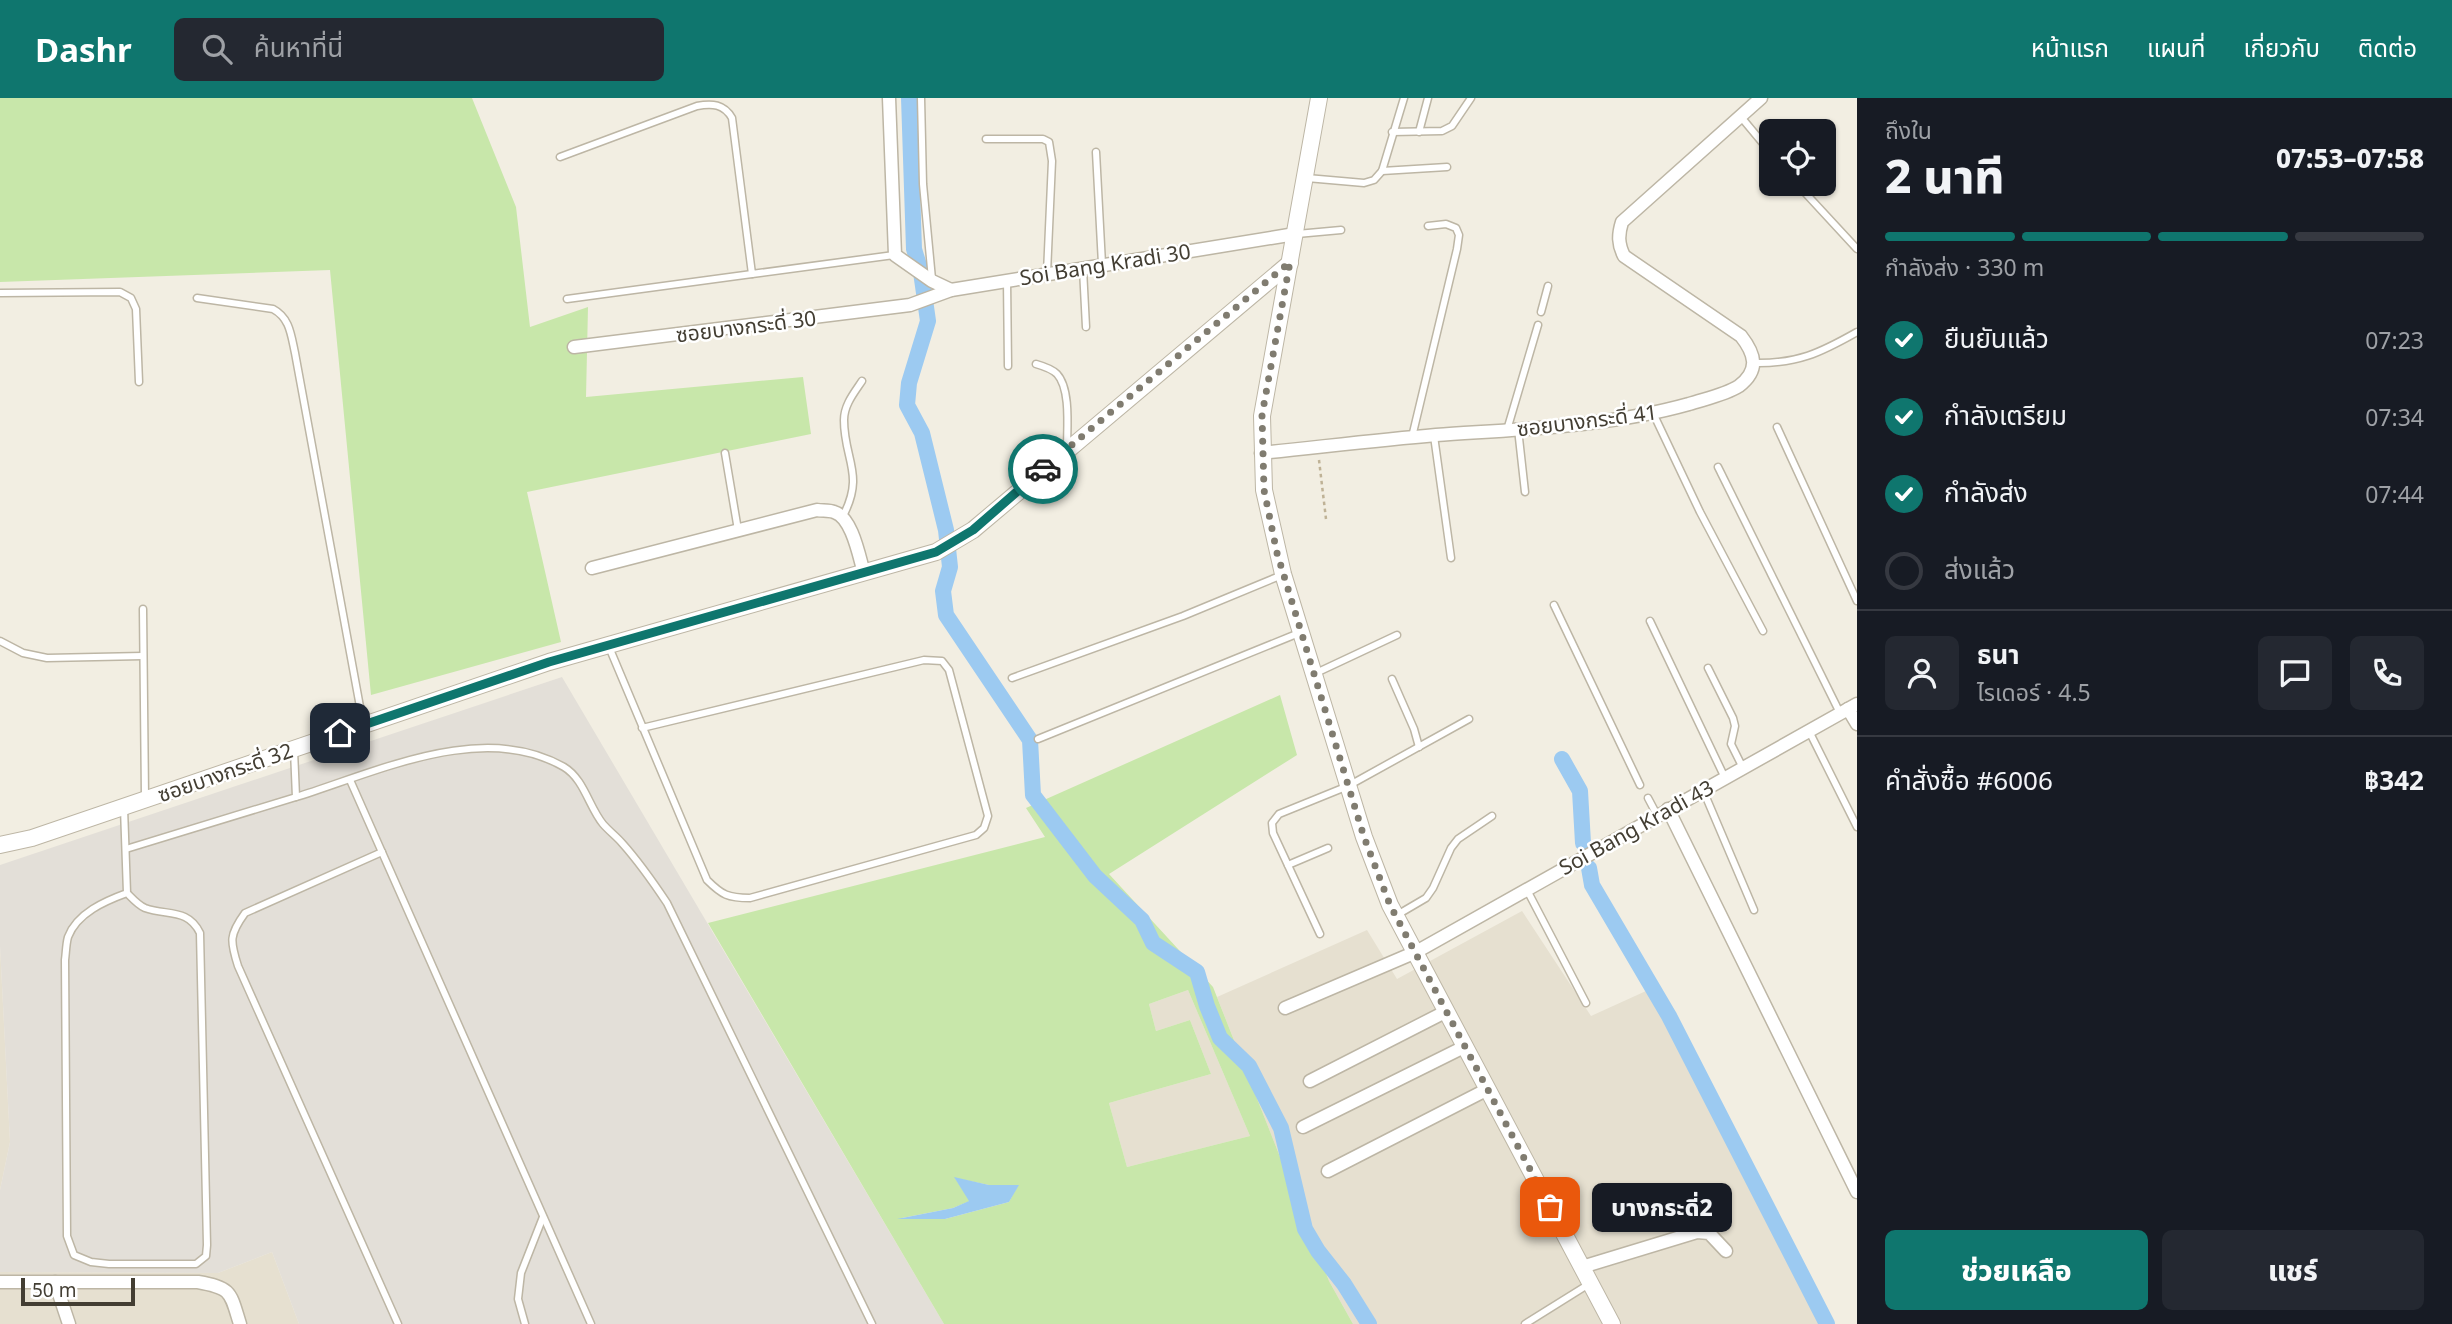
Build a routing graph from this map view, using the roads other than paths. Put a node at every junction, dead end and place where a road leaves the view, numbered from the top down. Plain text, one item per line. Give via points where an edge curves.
1 (889, 98) edge
2 (921, 98) edge
3 (1319, 98) edge
4 (1404, 98) edge
5 (1428, 98) edge
6 (1471, 98) edge
7 (1761, 98) edge
8 (1741, 117) junction
9 (1392, 132) junction
10 (1419, 132) junction
11 (986, 139) dead end
12 (1759, 139) edge
13 (1096, 152) dead end
14 (560, 156) dead end
15 (1447, 167) dead end
16 (1382, 171) junction
17 (1305, 178) junction
18 (1808, 196) edge
19 (1429, 226) dead end
20 (1341, 230) dead end
21 (1295, 234) junction
22 (1857, 249) edge
23 (895, 255) junction
24 (1290, 262) junction
25 (1102, 264) junction
26 (1083, 267) junction
27 (1047, 273) junction
28 (752, 274) junction
29 (1007, 280) junction
30 (932, 281) junction
31 (1548, 286) dead end
32 (951, 290) junction
33 (0, 293) edge
34 (197, 298) dead end
35 (566, 299) dead end
36 (914, 304) joint
37 (1541, 312) dead end
38 (1538, 325) dead end
39 (1086, 327) dead end
40 (1857, 332) edge
41 (574, 347) dead end
42 (1754, 362) junction
43 (1036, 364) dead end
44 (1008, 366) dead end
45 (862, 381) dead end
46 (139, 382) dead end
47 (1653, 413) junction
48 (1777, 427) dead end
49 (1513, 430) junction
50 (1434, 436) junction
51 (1412, 438) junction
52 (1067, 449) junction
53 (725, 453) dead end
54 (1261, 453) junction
55 (1718, 467) dead end
56 (1525, 492) dead end
57 (843, 516) junction
58 (738, 530) junction
59 (1451, 558) dead end
60 (592, 568) dead end
61 (864, 573) junction
62 (1283, 574) junction
63 (1857, 601) edge
64 (1554, 606) dead end
65 (143, 609) dead end
66 (1650, 621) dead end
67 (1763, 631) dead end
68 (1301, 632) junction
69 (1397, 635) dead end
70 (0, 641) edge
71 (608, 645) junction
72 (143, 656) junction
73 (1708, 668) dead end
74 (1314, 674) junction
75 (1012, 678) dead end
76 (1392, 679) dead end
77 (1848, 709) edge
78 (1469, 719) dead end
79 (1857, 723) edge
80 (363, 725) junction
81 (642, 727) junction
82 (1809, 730) junction
83 (1038, 739) dead end
84 (1419, 747) junction
85 (294, 749) junction
86 (1742, 768) junction
87 (1725, 778) junction
88 (350, 780) junction
89 (1640, 785) dead end
90 (1348, 786) junction
91 (1703, 790) junction
92 (296, 797) junction
93 (1648, 798) dead end
94 (145, 799) junction
95 (124, 807) junction
96 (1663, 812) junction
97 (1492, 816) dead end
98 (1857, 827) edge
99 (0, 845) edge
100 (1328, 848) dead end
101 (126, 849) junction
102 (382, 852) junction
103 (1288, 865) junction
104 (1527, 889) junction
105 (127, 893) junction
106 (1754, 910) dead end
107 (1396, 916) junction
108 (1320, 934) dead end
109 (1416, 952) junction
110 (1586, 1003) dead end
111 (1285, 1008) dead end
112 (1447, 1011) junction
113 (1466, 1046) junction
114 (1310, 1082) dead end
115 (1488, 1088) junction
116 (1303, 1128) dead end
117 (1328, 1171) dead end
118 (1857, 1192) edge
119 (543, 1217) junction
120 (1726, 1251) dead end
121 (1582, 1267) junction
122 (0, 1282) edge
123 (55, 1282) junction
124 (1590, 1283) junction
125 (69, 1324) edge
126 (240, 1324) edge
127 (397, 1324) edge
128 (525, 1324) edge
129 (591, 1324) edge
130 (872, 1324) edge
131 (1525, 1324) edge
132 (1612, 1324) edge

1 - 23 street
2 - 30 lane
3 - 17 street
4 - 9 lane
5 - 10 lane
6 - 10 lane via 1452,126
7 - 8 street
8 - 12 lane
8 - 42 street via 1622,222 1618,233 1624,257 1741,336
9 - 10 lane
9 - 16 lane
11 - 27 lane via 1049,142
13 - 25 lane
14 - 28 lane via 697,106 727,109 737,146
15 - 16 lane
16 - 17 lane via 1364,183
17 - 21 street
18 - 22 lane
19 - 51 lane via 1455,228 1458,249
20 - 21 lane
21 - 24 street
21 - 25 street, Soi Bang Kradi 30
23 - 28 lane
23 - 30 street
24 - 52 street, ซอยบางกระดี่ 32
24 - 54 street via 1262,415
25 - 26 street, Soi Bang Kradi 30
26 - 27 street, Soi Bang Kradi 30
26 - 39 lane
27 - 29 street, Soi Bang Kradi 30
28 - 35 lane
29 - 32 street, Soi Bang Kradi 30
29 - 44 lane
30 - 32 street
31 - 37 lane
32 - 36 street, Soi Bang Kradi 30
33 - 46 lane via 120,292 131,298
34 - 80 lane via 273,309 287,321
36 - 41 street, ซอยบางกระดี่ 30
38 - 49 lane
40 - 42 lane via 1819,354 1777,363
42 - 47 street, ซอยบางกระดี่ 41 via 1738,387
43 - 52 lane via 1057,374 1063,383
45 - 57 lane via 850,398 844,421 853,490
47 - 49 street, ซอยบางกระดี่ 41
47 - 67 lane
48 - 63 lane
49 - 50 street, ซอยบางกระดี่ 41
49 - 56 lane
50 - 51 street, ซอยบางกระดี่ 41
50 - 59 lane
51 - 54 street, ซอยบางกระดี่ 41
52 - 61 street, ซอยบางกระดี่ 32 via 953,543
53 - 58 lane
54 - 62 street via 1264,490
55 - 77 lane
57 - 58 street via 817,510
57 - 61 street
58 - 60 street
61 - 71 street, ซอยบางกระดี่ 32
62 - 68 street
62 - 75 lane
64 - 89 lane
65 - 72 lane
66 - 87 lane
68 - 74 street
68 - 83 lane
69 - 74 lane
70 - 72 lane via 47,658
71 - 80 street, ซอยบางกระดี่ 32
71 - 81 lane
72 - 94 lane
73 - 86 lane via 1733,718 1731,744
74 - 90 street
76 - 84 lane
77 - 79 street
77 - 82 street, Soi Bang Kradi 43
78 - 84 lane
80 - 85 street, ซอยบางกระดี่ 32
81 - 81 lane via 707,880 721,894 735,898 750,898 976,835 988,816 949,670 942,661 924,660
82 - 86 street, Soi Bang Kradi 43
82 - 98 lane
84 - 90 lane
85 - 92 lane
85 - 94 street, ซอยบางกระดี่ 32
86 - 87 street, Soi Bang Kradi 43
87 - 91 street, Soi Bang Kradi 43
88 - 92 lane
88 - 102 lane
88 - 130 lane via 436,752 475,748 506,748 566,768 603,824 667,903
90 - 103 lane via 1279,814 1272,823
90 - 107 street
91 - 96 street, Soi Bang Kradi 43
91 - 106 lane
92 - 101 lane
93 - 96 lane
94 - 95 street, ซอยบางกระดี่ 32
95 - 99 street, ซอยบางกระดี่ 32
95 - 101 lane
96 - 104 street, Soi Bang Kradi 43
96 - 118 street
97 - 107 lane via 1458,839 1426,898
100 - 103 lane
101 - 105 lane
102 - 119 lane
102 - 127 lane via 245,913 234,928 231,943
103 - 108 lane
104 - 109 street, Soi Bang Kradi 43
104 - 110 lane
105 - 105 lane via 81,918 68,937 68,1236 74,1255 91,1262 196,1264 206,1256 207,1245 200,933 195,922 141,907
107 - 109 street
109 - 111 street, Soi Bang Kradi 43
109 - 112 street
112 - 113 street
112 - 114 street
113 - 115 street
113 - 116 street
115 - 117 street
115 - 121 street
119 - 128 lane via 521,1273 518,1299
119 - 129 lane
120 - 121 street via 1709,1233 1697,1232
121 - 124 street
122 - 123 street
123 - 125 street
123 - 126 street via 220,1286 232,1297
124 - 131 lane
124 - 132 street

